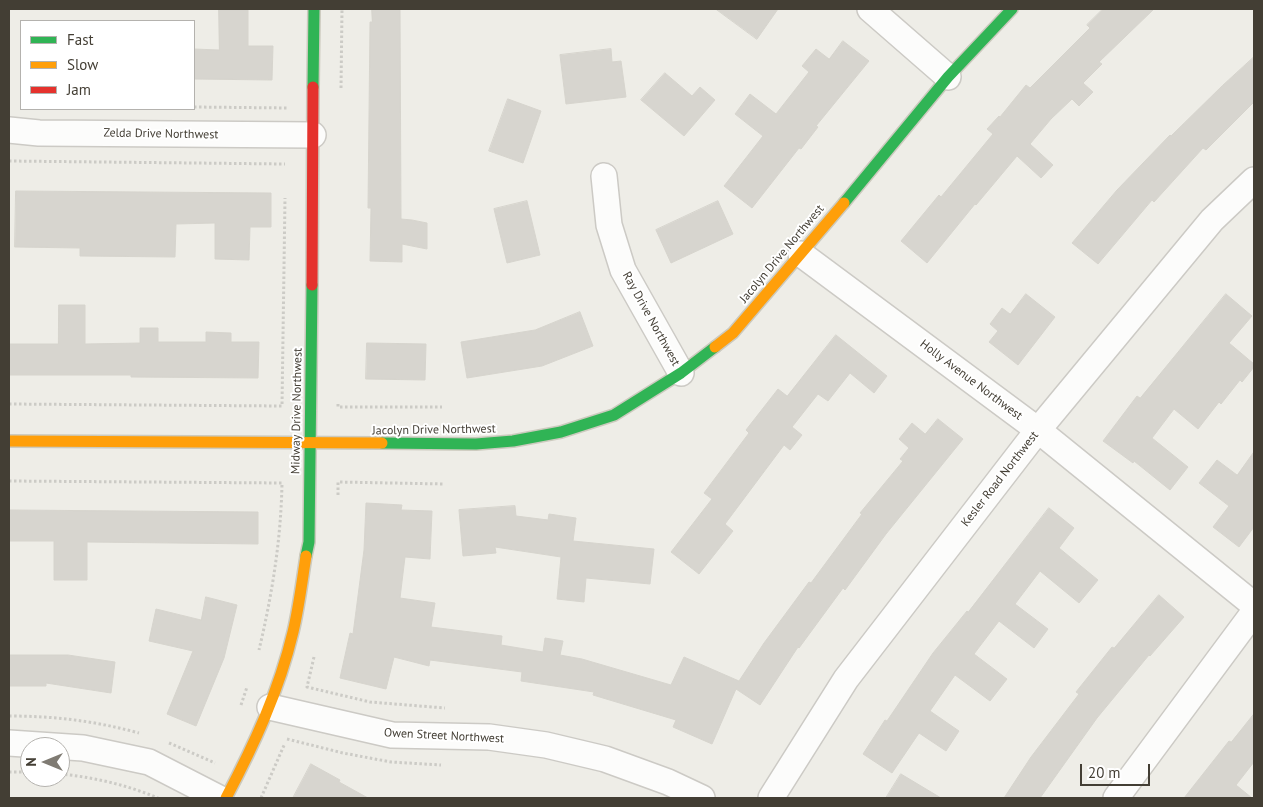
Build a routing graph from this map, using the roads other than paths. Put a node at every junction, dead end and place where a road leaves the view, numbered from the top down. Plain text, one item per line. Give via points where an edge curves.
1 (314, 9) edge
2 (870, 9) edge
3 (1012, 9) edge
4 (948, 77) junction
5 (9, 130) edge
6 (313, 135) junction
7 (604, 176) dead end
8 (1254, 180) edge
9 (802, 254) junction
10 (681, 373) junction
11 (1038, 430) junction
12 (9, 441) edge
13 (311, 444) junction
14 (1254, 605) edge
15 (1254, 612) edge
16 (270, 707) junction
17 (9, 743) edge
18 (219, 798) edge
19 (226, 798) edge
20 (702, 798) edge
21 (771, 798) edge
22 (1116, 798) edge

1 - 6 street, Midway Drive Northwest
2 - 4 street
3 - 4 street, Jacolyn Drive Northwest
4 - 9 street, Jacolyn Drive Northwest
5 - 6 street, Zelda Drive Northwest via 39,133
6 - 13 street, Midway Drive Northwest
7 - 10 street, Ray Drive Northwest via 609,225 623,270
8 - 11 street, Kesler Road Northwest via 1212,220
9 - 10 street, Jacolyn Drive Northwest via 733,333
9 - 11 street, Holly Avenue Northwest
10 - 13 street, Jacolyn Drive Northwest via 614,415 561,432 476,444
11 - 14 street, Holly Avenue Northwest
11 - 21 street, Kesler Road Northwest via 846,679
12 - 13 street, Jacolyn Drive Northwest
13 - 16 street, Midway Drive Northwest via 309,542 292,632
15 - 22 street
16 - 19 street, Midway Drive Northwest
16 - 20 street, Owen Street Northwest via 392,735 488,737 546,746 605,759
17 - 18 street via 83,748 149,762

